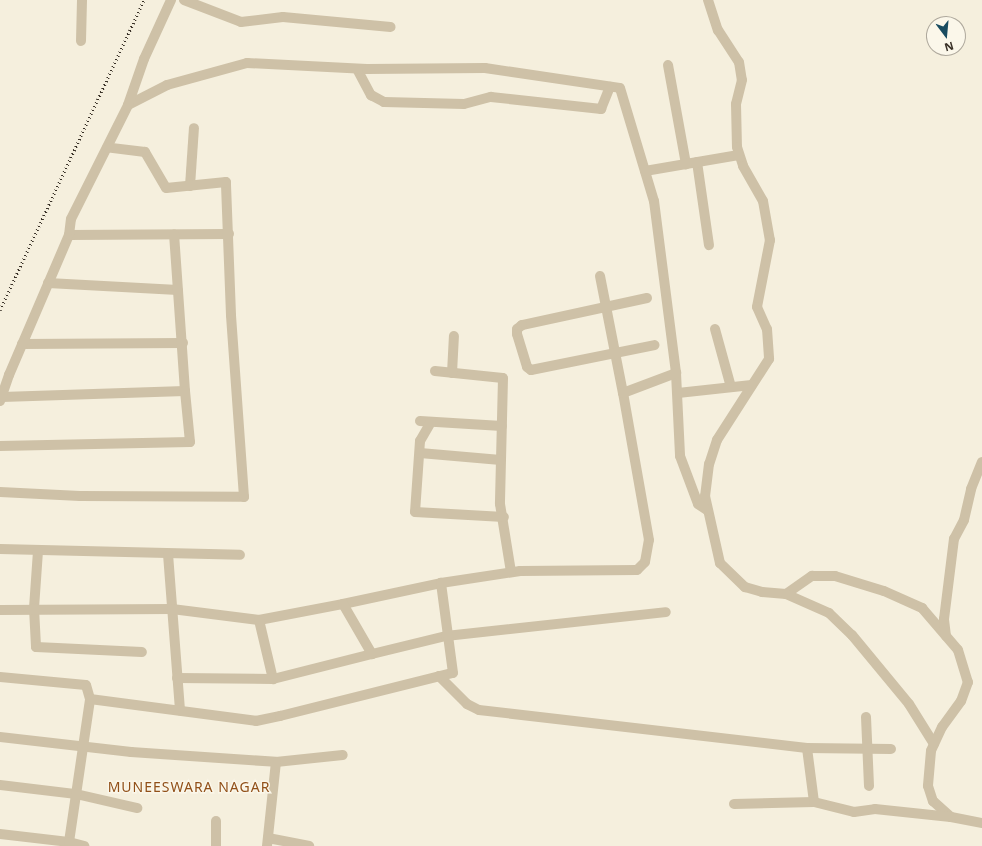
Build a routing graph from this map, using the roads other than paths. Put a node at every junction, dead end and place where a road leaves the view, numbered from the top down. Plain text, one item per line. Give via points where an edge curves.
1 (82, 0) edge
2 (171, 0) edge
3 (184, 0) edge
4 (708, 0) edge
5 (391, 27) dead end
6 (81, 41) dead end
7 (668, 65) dead end
8 (357, 69) junction
9 (610, 87) junction
10 (128, 105) junction
11 (194, 128) dead end
12 (107, 147) junction
13 (739, 154) junction
14 (697, 162) junction
15 (686, 164) junction
16 (645, 172) junction
17 (190, 186) junction
18 (174, 234) junction
19 (228, 234) junction
20 (69, 235) junction
21 (709, 245) dead end
22 (600, 276) dead end
23 (48, 283) junction
24 (178, 290) junction
25 (647, 298) dead end
26 (606, 307) junction
27 (715, 330) dead end
28 (454, 336) dead end
29 (183, 343) junction
30 (22, 344) junction
31 (655, 345) dead end
32 (615, 354) junction
33 (435, 371) dead end
34 (452, 373) junction
35 (676, 373) junction
36 (752, 385) junction
37 (731, 387) junction
38 (185, 392) junction
39 (623, 393) junction
40 (678, 393) junction
41 (1, 399) edge
42 (420, 421) dead end
43 (431, 422) junction
44 (502, 426) junction
45 (0, 446) edge
46 (420, 453) junction
47 (501, 460) junction
48 (982, 462) edge
49 (0, 492) edge
50 (708, 510) junction
51 (504, 517) junction
52 (0, 549) edge
53 (38, 551) junction
54 (168, 554) junction
55 (240, 555) dead end
56 (511, 572) junction
57 (441, 583) junction
58 (786, 594) junction
59 (343, 604) junction
60 (34, 608) junction
61 (172, 609) junction
62 (0, 610) edge
63 (666, 612) dead end
64 (259, 620) junction
65 (446, 636) junction
66 (946, 636) junction
67 (142, 652) dead end
68 (372, 654) junction
69 (439, 676) junction
70 (0, 677) edge
71 (177, 678) junction
72 (273, 679) junction
73 (90, 698) junction
74 (180, 711) junction
75 (866, 717) dead end
76 (0, 737) edge
77 (934, 744) junction
78 (83, 747) junction
79 (807, 748) junction
80 (868, 750) junction
81 (891, 750) dead end
82 (344, 754) dead end
83 (276, 762) junction
84 (0, 785) edge
85 (869, 786) dead end
86 (76, 794) junction
87 (814, 802) junction
88 (734, 804) dead end
89 (137, 808) dead end
90 (951, 817) junction
91 (216, 821) dead end
92 (982, 823) edge
93 (0, 834) edge
94 (68, 842) junction
95 (268, 842) edge
96 (84, 846) edge
97 (216, 846) edge
98 (309, 846) edge

1 - 6 street
2 - 10 street via 144,59
3 - 5 street via 241,22 283,17
4 - 13 street via 718,30 739,62 742,80 736,104
7 - 15 street
8 - 9 street via 485,68
8 - 9 street via 371,95 384,102 464,104 491,96 601,109
8 - 10 street via 247,63 167,85
9 - 16 street via 620,88
10 - 12 street
11 - 17 street
12 - 17 street via 144,152 166,188
12 - 20 street via 71,219
13 - 14 street
13 - 36 street via 764,201 770,240 758,307 767,329 770,359
14 - 15 street
14 - 21 street
15 - 16 street
16 - 35 street via 654,202
17 - 19 street via 226,182
18 - 19 street
18 - 20 street
18 - 24 street
19 - 49 street via 244,497 80,496
20 - 23 street
22 - 26 street
23 - 24 street
23 - 30 street
24 - 29 street
25 - 26 street
26 - 32 street
26 - 32 street via 522,325 517,329 517,334 530,370
27 - 37 street
28 - 34 street
29 - 30 street
29 - 38 street
30 - 41 street
31 - 32 street
32 - 39 street
33 - 34 street
34 - 44 street via 503,378
35 - 39 street
35 - 40 street
36 - 37 street
36 - 50 street via 717,440 709,464 705,496
37 - 40 street
38 - 41 street
38 - 45 street via 190,442
39 - 56 street via 649,540 645,562 637,570
40 - 50 street via 680,456 698,504
42 - 43 street
43 - 44 street
43 - 46 street via 420,441
44 - 47 street
46 - 47 street
46 - 51 street via 415,512
47 - 51 street via 500,504
48 - 66 street via 971,489 964,520 954,539 944,619
50 - 58 street via 720,563 745,587 762,592
51 - 56 street
52 - 53 street
53 - 54 street
53 - 60 street
54 - 55 street
54 - 61 street
56 - 57 street
57 - 59 street
57 - 65 street
58 - 66 street via 812,576 835,576 884,591 922,608
58 - 77 street via 829,613 852,635 910,704
59 - 64 street
59 - 68 street
60 - 61 street
60 - 62 street
60 - 67 street via 38,648
61 - 64 street
61 - 71 street
63 - 65 street
64 - 72 street
65 - 68 street
65 - 69 street via 453,673
66 - 77 street via 958,650 968,682 961,701 942,727
68 - 72 street
69 - 74 street via 256,721
69 - 79 street via 467,704 479,710
70 - 73 street via 86,685
71 - 72 street
71 - 74 street
73 - 74 street
73 - 78 street
75 - 80 street
76 - 78 street
77 - 90 street via 928,786 933,801
78 - 83 street
78 - 86 street
79 - 80 street
79 - 87 street
80 - 81 street
80 - 85 street
82 - 83 street
83 - 95 street
84 - 86 street
86 - 89 street
86 - 94 street
87 - 88 street
87 - 90 street via 847,811 875,809
90 - 92 street
91 - 97 street
93 - 94 street
94 - 96 street
95 - 98 street

